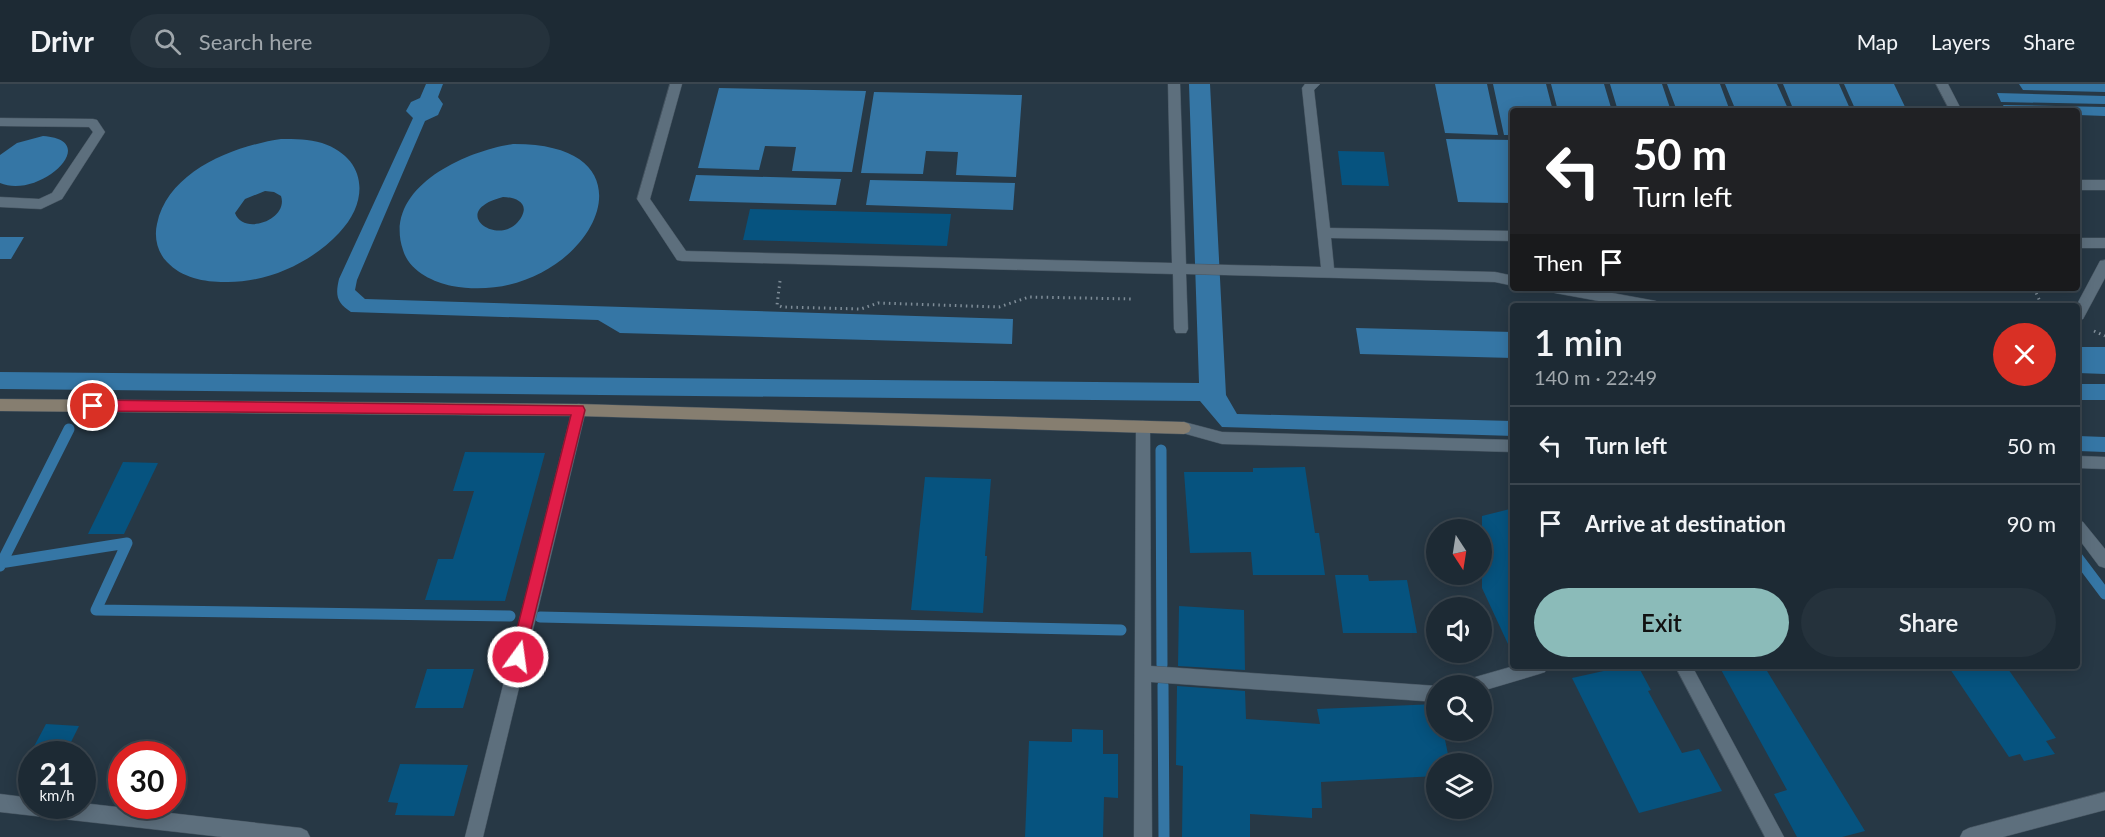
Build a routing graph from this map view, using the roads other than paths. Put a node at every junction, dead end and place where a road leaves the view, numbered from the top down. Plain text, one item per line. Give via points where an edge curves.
1 (676, 84) edge
2 (1174, 84) edge
3 (1314, 84) edge
4 (1942, 84) edge
5 (1954, 108) edge
6 (0, 122) edge
7 (2080, 185) edge
8 (2105, 185) edge
9 (0, 202) edge
10 (1324, 233) junction
11 (1510, 236) edge
12 (2080, 243) edge
13 (2105, 243) edge
14 (2105, 265) edge
15 (1186, 269) junction
16 (1328, 273) junction
17 (1510, 279) edge
18 (1572, 291) edge
19 (1639, 303) edge
20 (2080, 311) edge
21 (1181, 329) dead end
22 (0, 405) edge
23 (579, 410) junction
24 (1143, 427) junction
25 (1510, 446) edge
26 (2080, 462) edge
27 (2105, 463) edge
28 (2080, 535) edge
29 (2105, 561) edge
30 (1529, 669) edge
31 (1685, 669) edge
32 (1143, 673) junction
33 (1492, 680) edge
34 (1426, 692) edge
35 (2105, 801) edge
36 (0, 803) edge
37 (302, 837) edge
38 (474, 837) edge
39 (1143, 837) edge
40 (1775, 837) edge
41 (1969, 837) edge

1 - 15 street via 643,199 682,256
2 - 15 street
3 - 10 street via 1308,88
4 - 5 street
6 - 9 street via 93,123 99,132 57,196 41,204
7 - 8 street
10 - 11 street
10 - 16 street
12 - 13 street
14 - 20 street
15 - 16 street
15 - 21 street
16 - 17 street
18 - 19 street
22 - 23 street
23 - 24 street
23 - 38 street
24 - 25 street via 1184,428 1222,438
24 - 32 street
26 - 27 street
28 - 29 street
30 - 33 street
31 - 40 street
32 - 34 street
32 - 39 street
35 - 41 street
36 - 37 street

